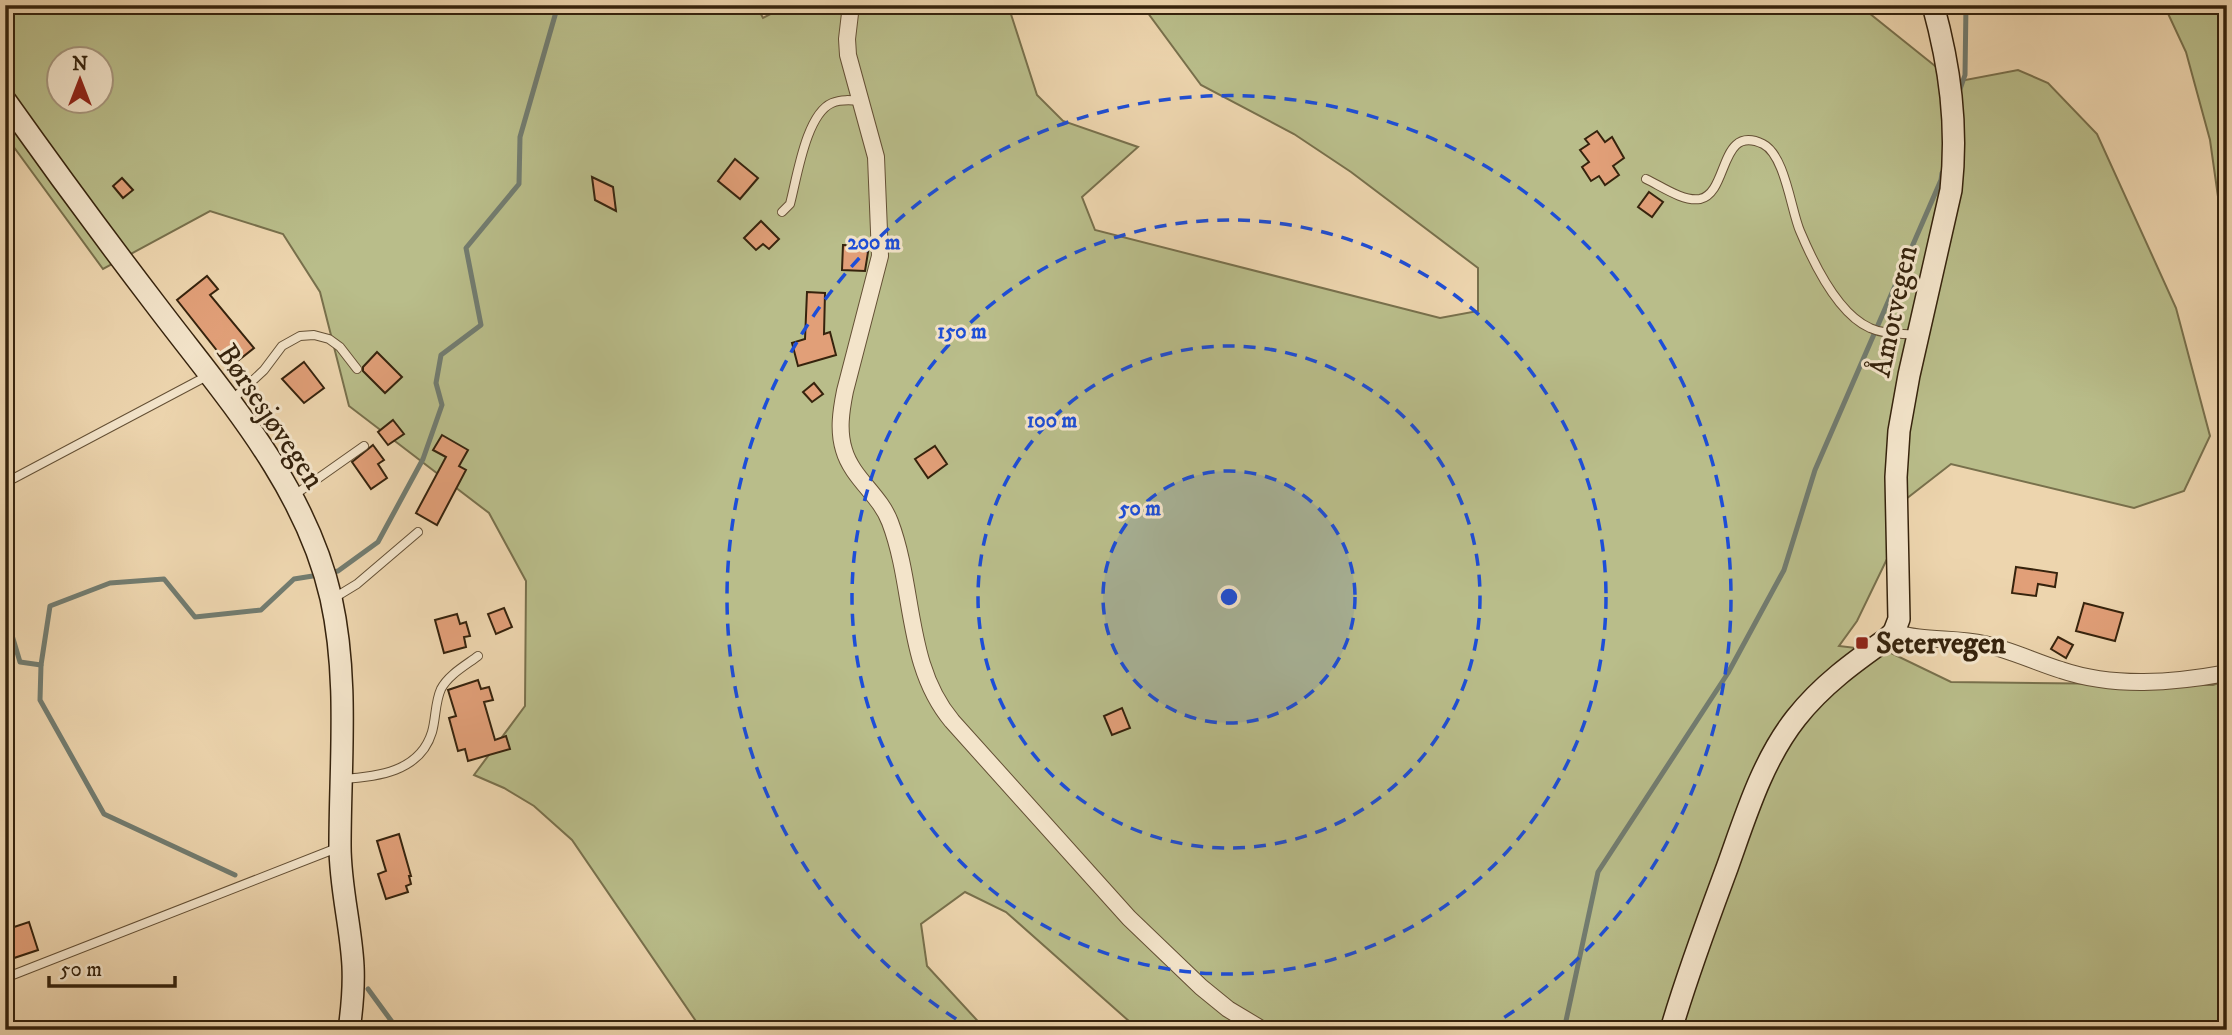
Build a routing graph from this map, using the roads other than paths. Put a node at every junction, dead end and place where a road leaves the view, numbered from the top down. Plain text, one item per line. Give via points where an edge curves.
1 (851, 5) edge
2 (1933, 5) edge
3 (5, 100) edge
4 (860, 101) junction
5 (1646, 180) dead end
6 (782, 212) dead end
7 (1918, 335) junction
8 (357, 369) dead end
9 (209, 375) junction
10 (229, 401) junction
11 (364, 446) dead end
12 (5, 484) edge
13 (293, 496) junction
14 (418, 532) dead end
15 (326, 581) junction
16 (1894, 632) junction
17 (478, 656) dead end
18 (2227, 673) edge
19 (341, 779) junction
20 (340, 847) junction
21 (5, 978) edge
22 (349, 1030) edge
23 (1263, 1030) edge
24 (1671, 1030) edge

1 - 4 street via 848,55
2 - 7 main road, Åmotvegen via 1953,102 1953,169
3 - 9 main road, Børsesjøvegen
4 - 6 lane via 835,102 819,113 790,204
4 - 23 street via 876,157 880,256 845,391 842,443 849,464 891,523 930,688 947,715 1129,918 1201,987
5 - 7 lane via 1700,199 1711,193 1734,147 1750,141 1761,143 1781,169 1800,230 1845,309 1870,328
7 - 16 main road, Åmotvegen via 1897,452 1900,608
8 - 10 lane via 329,340 300,336 282,346 264,370
9 - 10 main road, Børsesjøvegen
9 - 12 lane
10 - 13 main road, Børsesjøvegen
11 - 13 lane
13 - 15 main road, Børsesjøvegen
14 - 15 lane via 357,584
15 - 19 main road, Børsesjøvegen via 341,664
16 - 18 street via 1983,644 2089,678 2124,682
16 - 24 main road via 1820,690 1774,752 1738,838
17 - 19 lane via 440,690 432,732 416,758 387,773
19 - 20 main road, Børsesjøvegen
20 - 21 lane
20 - 22 main road, Børsesjøvegen via 353,966

